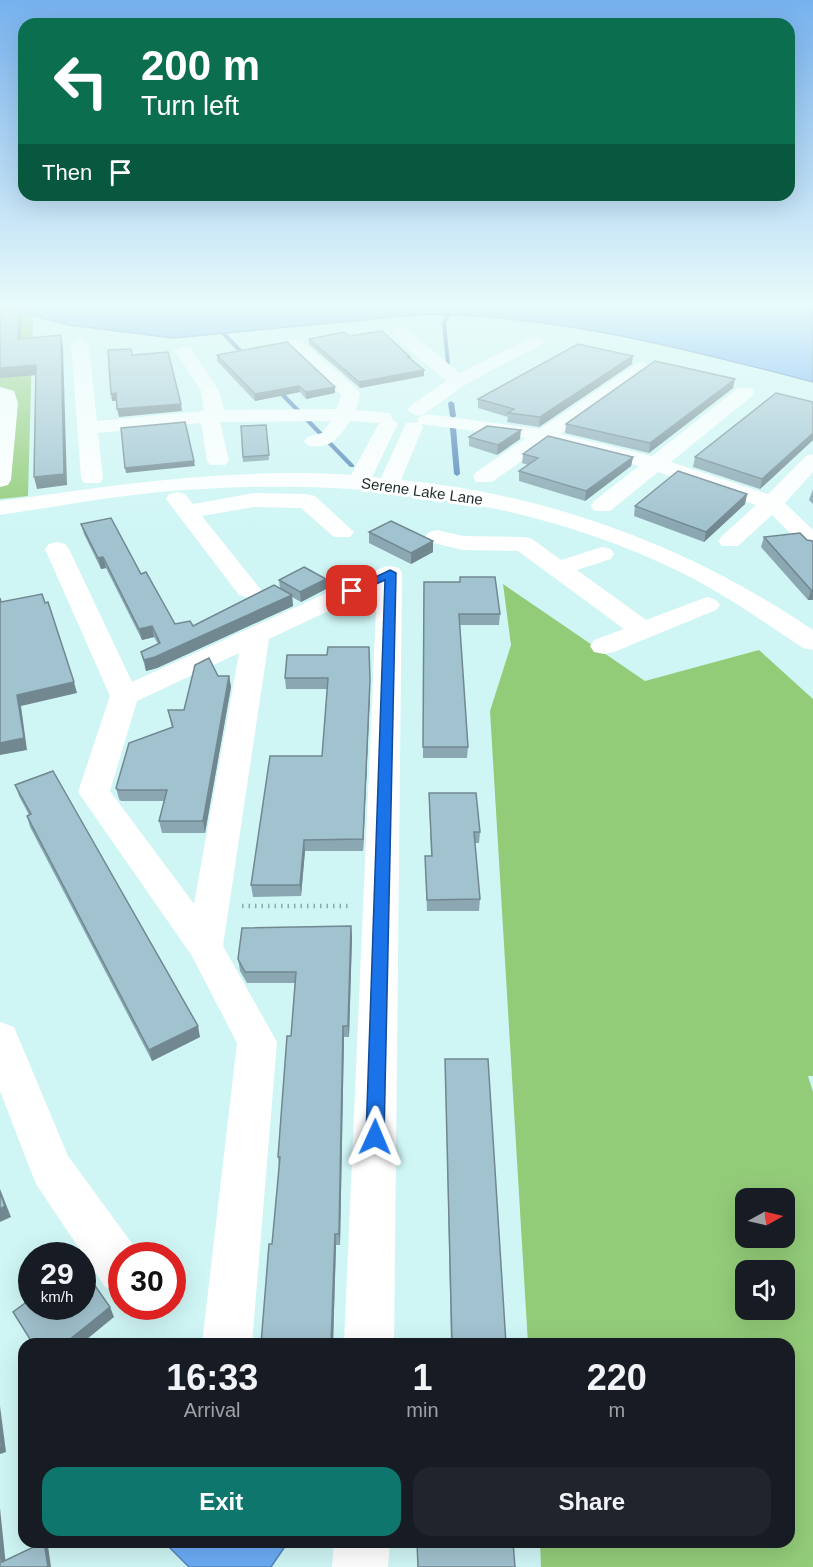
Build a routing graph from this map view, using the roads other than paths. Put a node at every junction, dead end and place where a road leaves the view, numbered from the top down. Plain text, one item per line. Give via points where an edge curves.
1 (83, 380) edge
2 (203, 380) edge
3 (335, 380) edge
4 (448, 380) edge
5 (463, 380) edge
6 (625, 380) edge
7 (453, 385) junction
8 (745, 392) dead end
9 (0, 393) edge
10 (345, 415) junction
11 (212, 416) junction
12 (419, 419) junction
13 (386, 421) junction
14 (87, 428) junction
15 (543, 436) junction
16 (321, 439) dead end
17 (813, 460) edge
18 (218, 461) dead end
19 (654, 463) junction
20 (484, 477) dead end
21 (92, 478) dead end
22 (0, 480) edge
23 (359, 482) junction
24 (389, 484) junction
25 (167, 486) junction
26 (772, 503) junction
27 (602, 506) dead end
28 (0, 508) edge
29 (529, 508) junction
30 (187, 512) junction
31 (342, 532) dead end
32 (437, 537) dead end
33 (730, 541) dead end
34 (511, 543) junction
35 (813, 543) edge
36 (57, 549) dead end
37 (602, 554) dead end
38 (557, 569) junction
39 (248, 590) dead end
40 (707, 605) dead end
41 (643, 630) junction
42 (256, 635) junction
43 (813, 642) edge
44 (604, 646) dead end
45 (124, 696) junction
46 (205, 946) junction
47 (0, 1039) edge
48 (108, 1250) edge
49 (228, 1338) edge
50 (369, 1338) edge
51 (362, 1548) edge
52 (360, 1567) edge

1 - 14 street
2 - 11 street via 210,391
3 - 10 street via 351,394
4 - 7 street
5 - 7 street
6 - 15 street
7 - 12 street
8 - 19 street
9 - 22 street via 7,395 8,403
10 - 11 street
10 - 13 street
10 - 16 street
11 - 14 street
11 - 18 street
12 - 13 street via 395,410
12 - 15 street
12 - 24 street
13 - 23 street
14 - 21 street
15 - 19 street
15 - 20 street
17 - 26 street
19 - 26 street
19 - 27 street
23 - 24 street, Serene Lake Lane
23 - 25 street, Serene Lake Lane via 260,480
24 - 29 street, Serene Lake Lane
25 - 28 street, Serene Lake Lane
25 - 30 street
26 - 33 street
26 - 35 street
29 - 34 street
29 - 43 street, Serene Lake Lane via 585,524 696,570 758,604
30 - 31 street via 254,500 307,501
30 - 39 street
32 - 34 street via 463,543
34 - 38 street via 524,544
36 - 45 street
37 - 38 street
38 - 41 street
40 - 41 street
41 - 44 street
42 - 45 street
42 - 46 street
42 - 50 street via 390,573
45 - 46 street via 94,792
46 - 49 street via 257,1042
47 - 48 street via 52,1169
51 - 52 street

